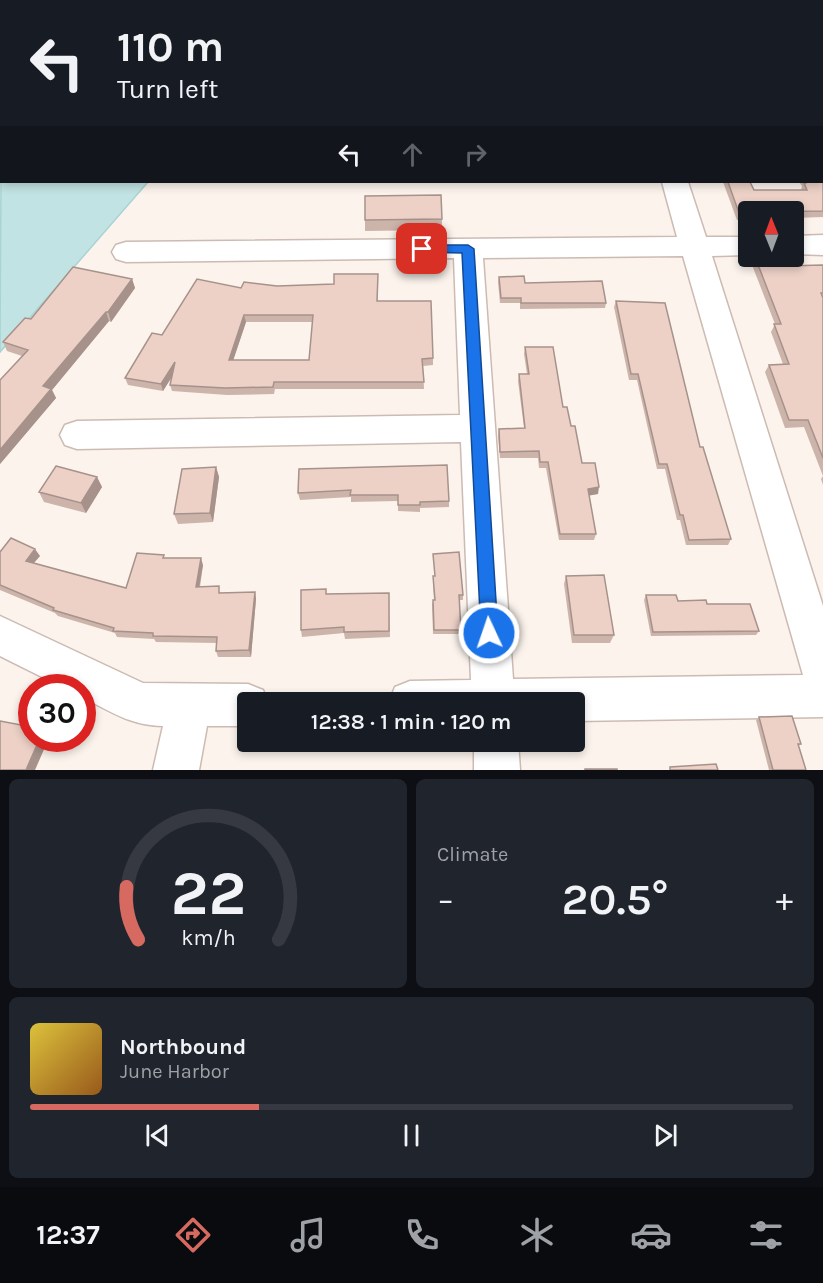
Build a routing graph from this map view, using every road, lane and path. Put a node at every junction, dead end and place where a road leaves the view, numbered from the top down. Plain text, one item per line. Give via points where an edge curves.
1 (675, 183) edge
2 (804, 245) edge
3 (823, 245) edge
4 (695, 246) junction
5 (738, 246) edge
6 (468, 249) junction
7 (126, 252) dead end
8 (478, 428) junction
9 (76, 435) dead end
10 (0, 635) edge
11 (823, 672) edge
12 (493, 692) edge
13 (823, 696) edge
14 (189, 705) junction
15 (237, 705) edge
16 (585, 710) edge
17 (496, 752) edge
18 (176, 770) edge
19 (497, 770) edge

1 - 4 street
2 - 3 street
4 - 5 street
4 - 6 street
4 - 11 street
6 - 7 street
6 - 8 street
8 - 9 street
8 - 12 street
10 - 14 street via 141,704
13 - 16 street
14 - 15 street
14 - 18 street
17 - 19 street

